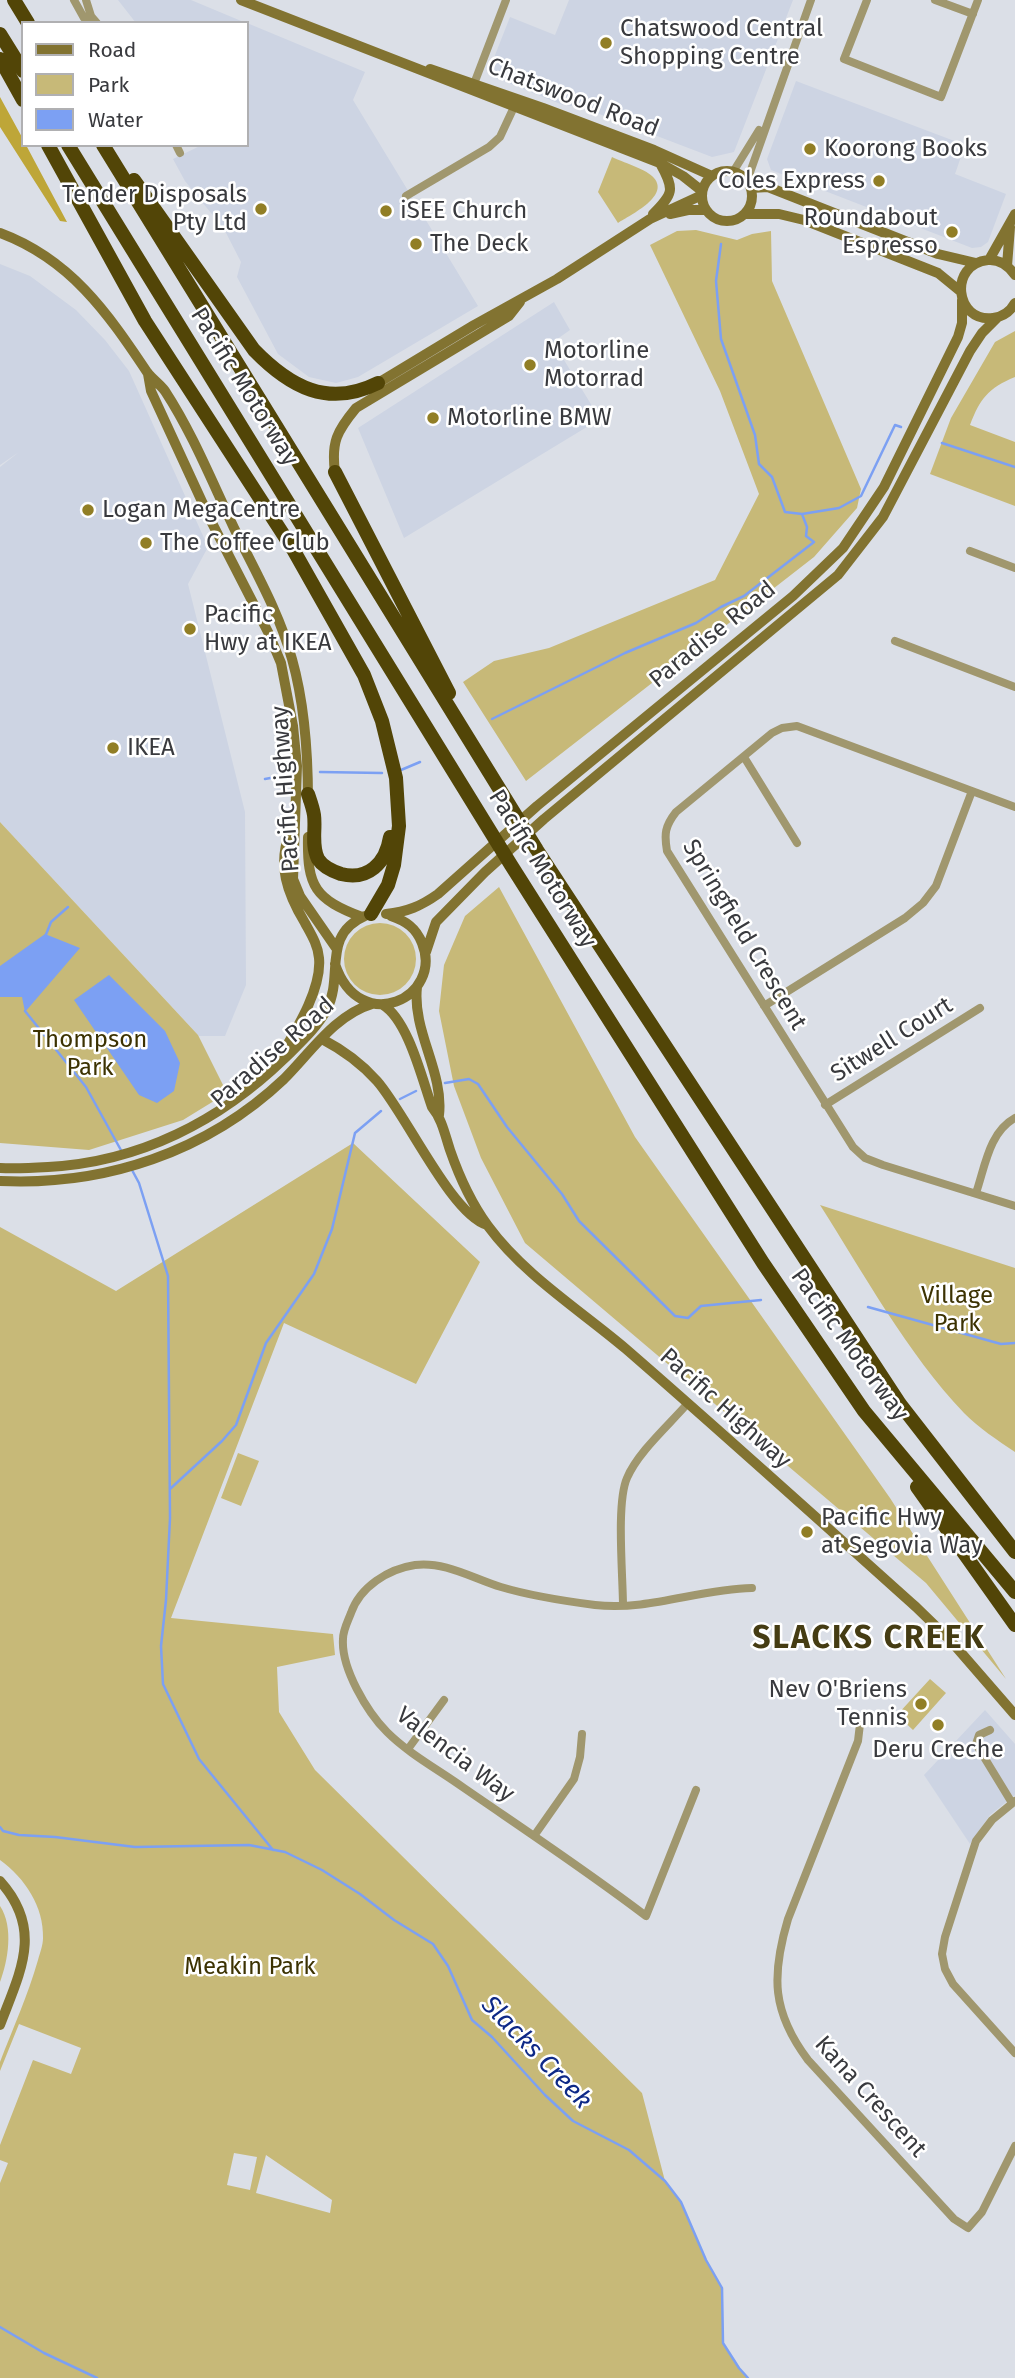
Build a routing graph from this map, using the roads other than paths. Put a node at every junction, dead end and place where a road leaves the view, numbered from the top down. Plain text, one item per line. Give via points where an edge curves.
1 (14, 0) edge
2 (74, 0) edge
3 (86, 0) edge
4 (241, 0) edge
5 (506, 0) edge
6 (811, 0) edge
7 (867, 0) edge
8 (935, 0) edge
9 (978, 0) edge
10 (267, 5) edge
11 (973, 14) junction
12 (27, 21) edge
13 (88, 21) edge
14 (95, 21) edge
15 (0, 34) edge
16 (0, 59) edge
17 (21, 68) edge
18 (472, 86) junction
19 (21, 96) edge
20 (514, 107) junction
21 (769, 114) junction
22 (49, 147) edge
23 (69, 147) edge
24 (104, 147) edge
25 (110, 147) edge
26 (660, 163) junction
27 (733, 172) junction
28 (712, 176) junction
29 (749, 184) junction
30 (702, 193) junction
31 (406, 196) dead end
32 (706, 210) junction
33 (745, 214) junction
34 (650, 219) junction
35 (1013, 219) edge
36 (0, 233) edge
37 (989, 260) junction
38 (976, 263) junction
39 (1007, 266) junction
40 (1015, 275) edge
41 (961, 296) junction
42 (521, 300) junction
43 (1015, 303) edge
44 (1006, 315) edge
45 (148, 373) junction
46 (378, 383) joint
47 (335, 472) joint
48 (970, 551) dead end
49 (1015, 568) edge
50 (895, 641) dead end
51 (1015, 687) edge
52 (744, 757) junction
53 (972, 791) junction
54 (308, 794) junction
55 (503, 797) junction
56 (1015, 807) edge
57 (397, 809) junction
58 (294, 821) junction
59 (797, 843) dead end
60 (386, 914) junction
61 (366, 916) junction
62 (336, 948) junction
63 (426, 951) junction
64 (335, 964) junction
65 (417, 987) junction
66 (378, 1004) junction
67 (765, 1006) junction
68 (979, 1008) dead end
69 (322, 1039) junction
70 (271, 1071) junction
71 (825, 1105) junction
72 (439, 1115) junction
73 (1015, 1118) edge
74 (0, 1167) edge
75 (0, 1181) edge
76 (976, 1193) junction
77 (1015, 1206) edge
78 (487, 1225) junction
79 (688, 1403) junction
80 (864, 1411) junction
81 (1015, 1552) edge
82 (751, 1588) dead end
83 (1015, 1592) edge
84 (623, 1606) junction
85 (1015, 1625) edge
86 (444, 1700) dead end
87 (1015, 1715) edge
88 (860, 1724) dead end
89 (990, 1730) dead end
90 (582, 1734) dead end
91 (408, 1748) junction
92 (696, 1790) dead end
93 (1014, 1802) edge
94 (534, 1836) junction
95 (0, 1881) edge
96 (0, 2025) edge
97 (1015, 2053) edge
98 (1015, 2146) edge

1 - 12 highway
2 - 13 street
3 - 14 street
4 - 10 main road, Chatswood Road
5 - 18 street
6 - 21 street
7 - 11 street via 844,59 941,97
8 - 11 street
9 - 11 street
10 - 18 main road, Chatswood Road
15 - 17 highway
16 - 19 highway
18 - 20 main road, Chatswood Road
18 - 28 main road, Chatswood Road via 654,150
20 - 26 main road, Chatswood Road
20 - 31 street via 500,137 489,147
21 - 27 street
21 - 29 street
22 - 57 highway via 145,321 294,551 364,675 382,721 396,778
23 - 80 highway, Pacific Motorway via 511,865 763,1263
24 - 55 highway, Pacific Motorway
25 - 46 highway via 254,351 273,370 316,392 360,393
26 - 30 main road, Chatswood Road
26 - 34 main road via 671,182 669,197
27 - 28 main road
27 - 29 main road
28 - 30 main road
29 - 33 main road via 751,202
29 - 38 main road via 768,187 938,254
30 - 32 main road
30 - 34 main road
32 - 33 main road via 724,221
32 - 34 main road
33 - 41 main road via 804,220 938,273
34 - 42 main road
35 - 37 main road
35 - 39 main road
36 - 45 main road, Pacific Highway via 37,250 79,282
37 - 38 main road
37 - 39 main road
38 - 41 main road via 964,275
39 - 40 main road
41 - 44 main road via 976,316
41 - 60 main road, Paradise Road via 962,323 951,350 884,487 843,548 793,596 537,806 438,894 412,909
42 - 46 main road
42 - 47 main road via 509,316 356,408 335,439
43 - 44 main road
44 - 63 main road, Paradise Road via 982,333 970,351 883,517 838,575 495,863 436,922
45 - 54 main road, Pacific Highway via 163,389 192,439 283,631 300,690
45 - 58 main road, Pacific Highway via 151,391 281,663 297,766
47 - 55 highway
48 - 49 street
50 - 51 street
52 - 53 street, Springfield Crescent via 772,733 797,726
52 - 59 street
52 - 67 street, Springfield Crescent via 676,812 664,836 667,851
53 - 56 street, Springfield Crescent
53 - 67 street via 936,886 923,903
54 - 57 highway via 318,858 325,867 343,874 362,875 376,867 388,846
54 - 61 main road, Pacific Highway via 308,864 314,884 325,899
55 - 81 highway, Pacific Motorway via 900,1404
57 - 61 highway via 394,865 388,885
58 - 62 main road, Pacific Highway via 293,879
58 - 70 main road via 285,845 284,879 315,942 319,970 305,1011
60 - 61 main road
60 - 63 main road via 405,920
61 - 62 main road via 345,930
62 - 64 main road
63 - 65 main road
64 - 66 main road via 341,983 355,997
64 - 70 main road, Paradise Road via 327,1009
65 - 66 main road via 408,996
65 - 72 main road, Pacific Highway via 417,1013
66 - 69 main road, Paradise Road via 350,1013
66 - 72 main road, Pacific Highway via 396,1016
67 - 71 street, Springfield Crescent
68 - 71 street, Sitwell Court
69 - 75 main road, Paradise Road via 243,1113 168,1155 70,1180
69 - 78 main road via 358,1062 377,1081 455,1197 477,1222
70 - 74 main road, Paradise Road via 226,1107 163,1142 70,1166
71 - 76 street, Springfield Crescent via 865,1158
72 - 78 main road, Pacific Highway via 456,1165
73 - 76 street via 996,1135
76 - 77 street, Springfield Crescent
78 - 79 main road, Pacific Highway via 520,1262
79 - 84 street via 626,1478 622,1496
79 - 87 main road, Pacific Highway via 916,1607
80 - 83 highway, Pacific Motorway
80 - 85 highway
82 - 84 street, Valencia Way
84 - 91 street, Valencia Way via 521,1592 434,1565 400,1569 380,1578 354,1604 343,1639 346,1665 374,1716
86 - 91 street
88 - 98 street, Kana Crescent via 858,1741 779,1948 780,2007 790,2036 954,2219 968,2228 982,2212
89 - 93 street via 979,1735 976,1744
90 - 94 street via 574,1779
91 - 94 street, Valencia Way
92 - 94 street, Valencia Way via 646,1916
93 - 97 street via 976,1841 942,1954 953,1984
95 - 96 main road via 14,1897 26,1940 21,1971

